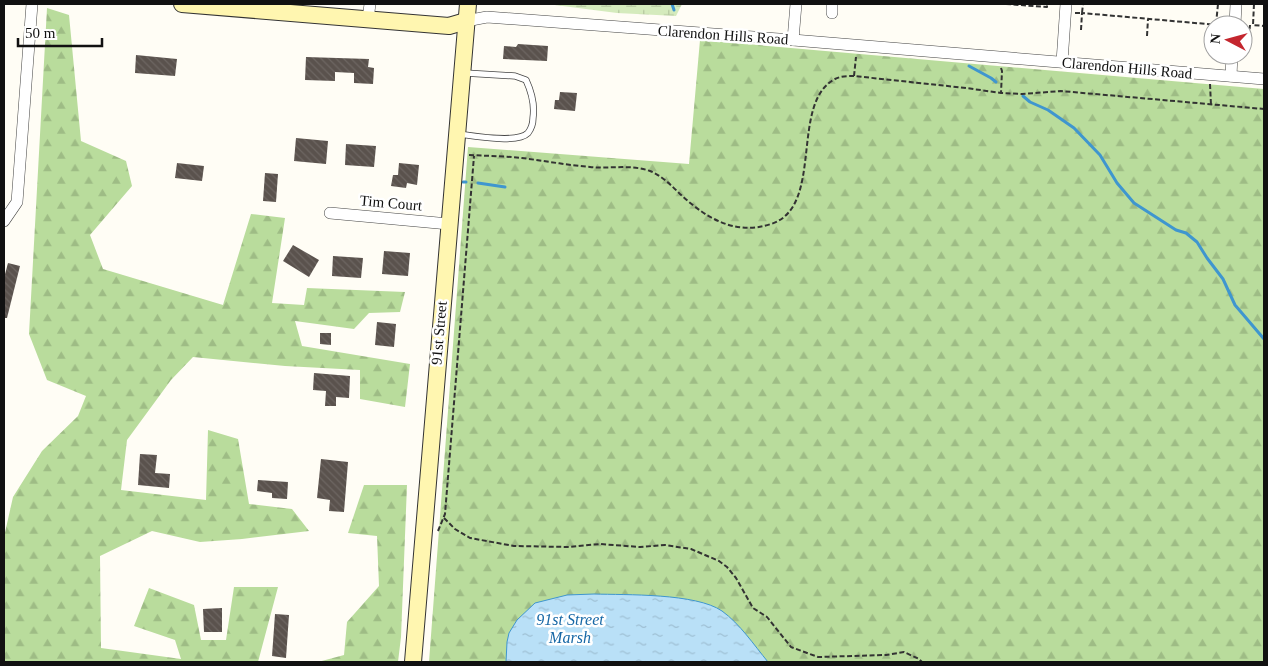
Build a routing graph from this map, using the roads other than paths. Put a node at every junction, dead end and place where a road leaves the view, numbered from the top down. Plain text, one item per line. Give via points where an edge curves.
1 (32, 4) edge
2 (182, 4) edge
3 (200, 4) edge
4 (468, 4) edge
5 (796, 4) edge
6 (1066, 4) edge
7 (369, 11) edge
8 (466, 21) junction
9 (793, 40) junction
10 (1062, 62) junction
11 (1232, 65) edge
12 (462, 73) junction
13 (1231, 76) junction
14 (1264, 79) edge
15 (457, 134) junction
16 (330, 213) dead end
17 (4, 221) edge
18 (449, 224) junction
19 (412, 662) edge

1 - 17 street via 17,202
2 - 3 main road, Clarendon Hills Road
3 - 7 main road, Clarendon Hills Road
4 - 8 main road, 91st Street
5 - 9 street
6 - 10 street
7 - 8 main road, Clarendon Hills Road via 449,26
8 - 9 street, Clarendon Hills Road via 487,17
8 - 12 main road, 91st Street
9 - 10 street, Clarendon Hills Road
10 - 13 street, Clarendon Hills Road
11 - 13 street
12 - 15 main road, 91st Street
12 - 15 lane via 515,76 526,80 532,92 534,109 528,133 520,137 504,139
13 - 14 street, Clarendon Hills Road
15 - 18 main road, 91st Street
16 - 18 street, Tim Court
18 - 19 main road, 91st Street

